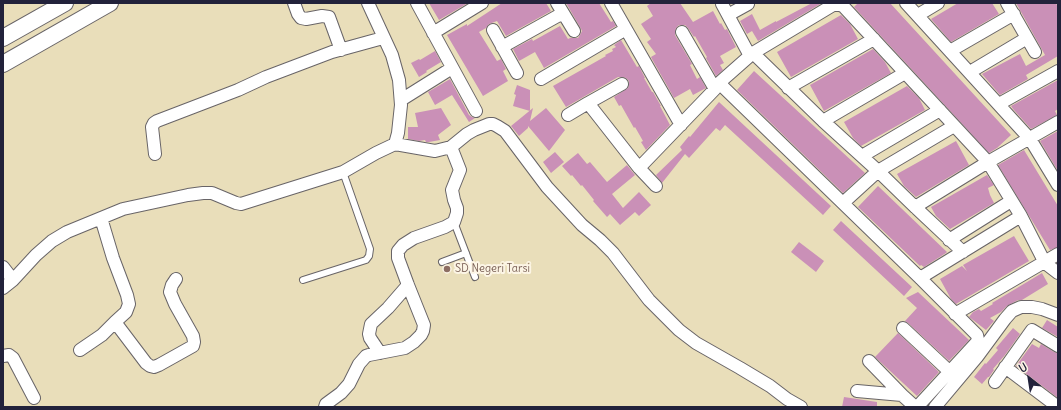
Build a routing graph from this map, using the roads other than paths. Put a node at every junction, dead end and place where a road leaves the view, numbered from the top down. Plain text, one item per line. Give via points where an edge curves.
1 (64, 3) edge
2 (110, 3) edge
3 (294, 3) edge
4 (368, 3) edge
5 (417, 3) edge
6 (482, 3) edge
7 (611, 3) edge
8 (906, 3) edge
9 (938, 3) edge
10 (1007, 3) edge
11 (748, 4) dead end
12 (851, 6) edge
13 (560, 8) edge
14 (1014, 14) junction
15 (918, 15) junction
16 (493, 30) dead end
17 (626, 30) junction
18 (574, 31) dead end
19 (433, 32) junction
20 (682, 32) dead end
21 (3, 38) edge
22 (383, 38) junction
23 (874, 38) junction
24 (1027, 38) junction
25 (502, 47) junction
26 (341, 50) junction
27 (950, 51) junction
28 (1035, 52) dead end
29 (751, 55) junction
30 (3, 64) edge
31 (452, 68) junction
32 (1058, 71) edge
33 (970, 72) junction
34 (517, 73) dead end
35 (905, 73) junction
36 (541, 79) dead end
37 (622, 84) dead end
38 (717, 86) junction
39 (788, 88) junction
40 (401, 100) junction
41 (588, 103) junction
42 (999, 104) junction
43 (940, 110) junction
44 (476, 111) dead end
45 (568, 115) dead end
46 (823, 121) junction
47 (1058, 122) edge
48 (681, 124) junction
49 (954, 126) junction
50 (1030, 139) junction
51 (395, 144) junction
52 (451, 147) junction
53 (155, 154) dead end
54 (862, 156) junction
55 (988, 162) junction
56 (640, 168) junction
57 (878, 171) junction
58 (343, 172) junction
59 (1058, 185) edge
60 (656, 186) dead end
61 (1011, 201) junction
62 (843, 203) junction
63 (915, 208) junction
64 (1021, 216) junction
65 (100, 218) junction
66 (450, 224) junction
67 (949, 240) junction
68 (963, 252) junction
69 (466, 253) junction
70 (1058, 254) edge
71 (442, 262) dead end
72 (1045, 263) junction
73 (3, 267) edge
74 (1058, 273) edge
75 (475, 277) dead end
76 (920, 278) junction
77 (176, 279) dead end
78 (13, 280) junction
79 (303, 280) dead end
80 (408, 285) junction
81 (3, 288) edge
82 (955, 314) junction
83 (1058, 315) edge
84 (115, 322) junction
85 (903, 328) dead end
86 (1058, 346) edge
87 (80, 350) dead end
88 (380, 353) junction
89 (3, 356) edge
90 (869, 361) dead end
91 (1005, 367) junction
92 (950, 372) junction
93 (995, 382) dead end
94 (857, 391) dead end
95 (902, 395) junction
96 (34, 398) dead end
97 (325, 407) edge
98 (801, 407) edge
99 (935, 407) edge
100 (1058, 407) edge

1 - 21 street
2 - 30 street
3 - 26 street via 301,18 329,17
4 - 22 street
5 - 19 street
6 - 19 street
7 - 17 street
8 - 15 street
9 - 15 street
10 - 14 street
11 - 29 street via 725,9
12 - 23 street
12 - 29 street via 833,5
13 - 18 street
13 - 25 street
14 - 24 street
14 - 27 street
15 - 27 street
16 - 25 street
17 - 36 street
17 - 48 street
19 - 31 street
20 - 38 street
22 - 26 street
22 - 40 street via 392,55
23 - 35 street
23 - 39 street
24 - 28 street
24 - 33 street
25 - 34 street
26 - 53 street via 157,121 152,127
27 - 33 street
29 - 38 street
29 - 39 street
31 - 40 street
31 - 44 street
32 - 42 street
33 - 42 street
35 - 43 street
35 - 46 street
37 - 41 street
38 - 48 street
38 - 62 street
39 - 46 street
40 - 51 street
41 - 45 street
41 - 56 street
42 - 50 street
43 - 49 street
43 - 54 street
46 - 54 street
47 - 50 street
48 - 56 street
49 - 55 street
49 - 57 street
50 - 55 street
50 - 59 street
51 - 52 street via 435,152
51 - 58 street
52 - 66 street via 460,170 452,190 457,213
52 - 98 street via 470,132 488,124 506,131 547,187 582,225 613,253 649,300 679,330
54 - 57 street
55 - 61 street
55 - 63 street
56 - 60 street
57 - 62 street
57 - 63 street
58 - 65 street via 241,204 212,193 203,193 123,209
58 - 79 lane via 370,249 369,256 366,260
61 - 64 street
61 - 67 street
62 - 76 street
63 - 67 street
64 - 68 street
64 - 72 street
65 - 78 street via 52,241
65 - 84 street via 129,304 126,312
66 - 69 lane
66 - 80 street via 414,238 398,251
67 - 68 street
68 - 76 street
69 - 71 lane
69 - 75 lane
70 - 72 street
72 - 74 street
72 - 82 street
73 - 78 street
76 - 82 street
77 - 84 street via 170,292 193,336 192,346 159,365 150,366
78 - 81 street
80 - 88 street via 371,324 370,338
80 - 88 street via 424,325 423,331 405,348
82 - 92 street via 974,332 978,340
83 - 99 street via 1032,307 1021,307 1012,311
84 - 87 street via 102,336
85 - 92 street
86 - 91 street via 1032,330
88 - 97 street via 363,358 348,384
89 - 96 street via 9,355 13,358
90 - 95 street
91 - 93 street
91 - 100 street
92 - 95 street via 920,405 914,405
94 - 95 street

